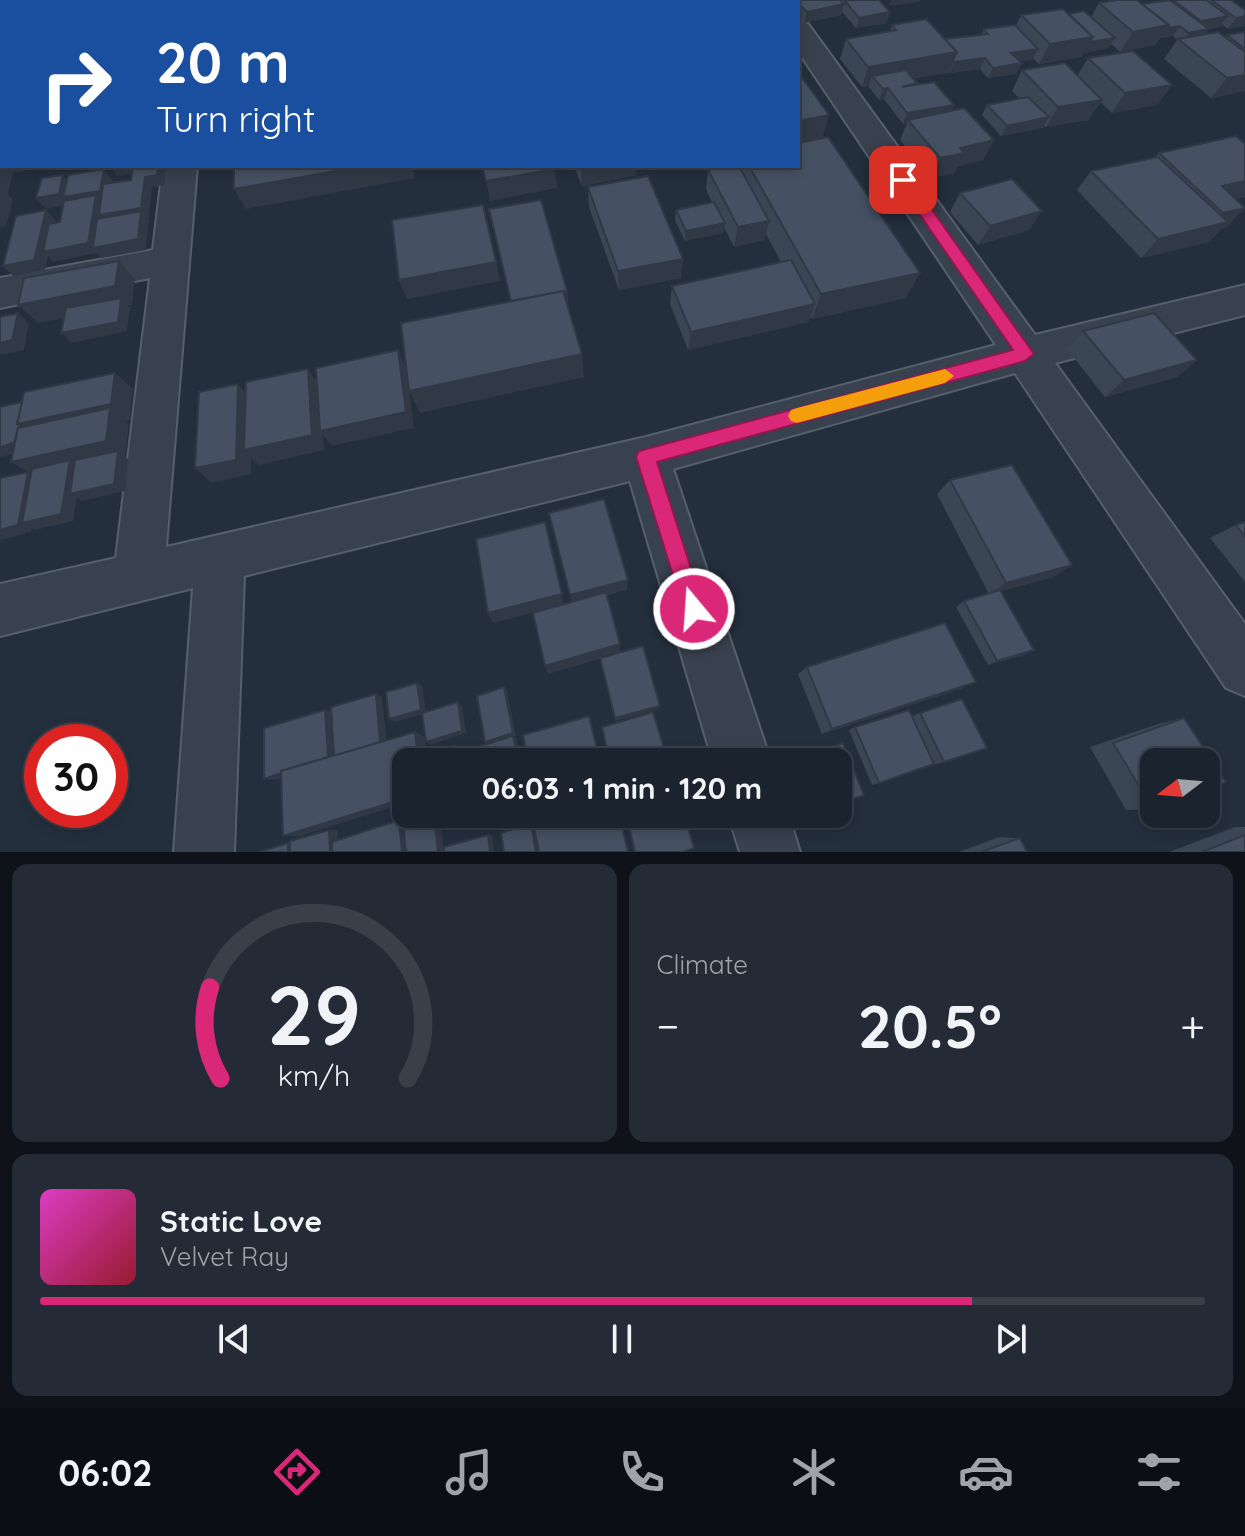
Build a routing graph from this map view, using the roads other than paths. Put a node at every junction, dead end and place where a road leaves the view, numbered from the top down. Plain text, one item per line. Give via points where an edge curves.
1 (800, 33) edge
2 (180, 168) edge
3 (171, 260) junction
4 (0, 293) edge
5 (1245, 300) edge
6 (1025, 354) junction
7 (646, 457) junction
8 (220, 557) junction
9 (139, 578) junction
10 (0, 610) edge
11 (1245, 669) edge
12 (738, 748) edge
13 (762, 828) edge
14 (204, 852) edge
15 (770, 852) edge

1 - 6 street
2 - 3 street
3 - 4 street
3 - 9 street
5 - 6 street
6 - 7 street
6 - 11 street
7 - 8 street
7 - 12 street
8 - 9 street
8 - 14 street
9 - 10 street
13 - 15 street

